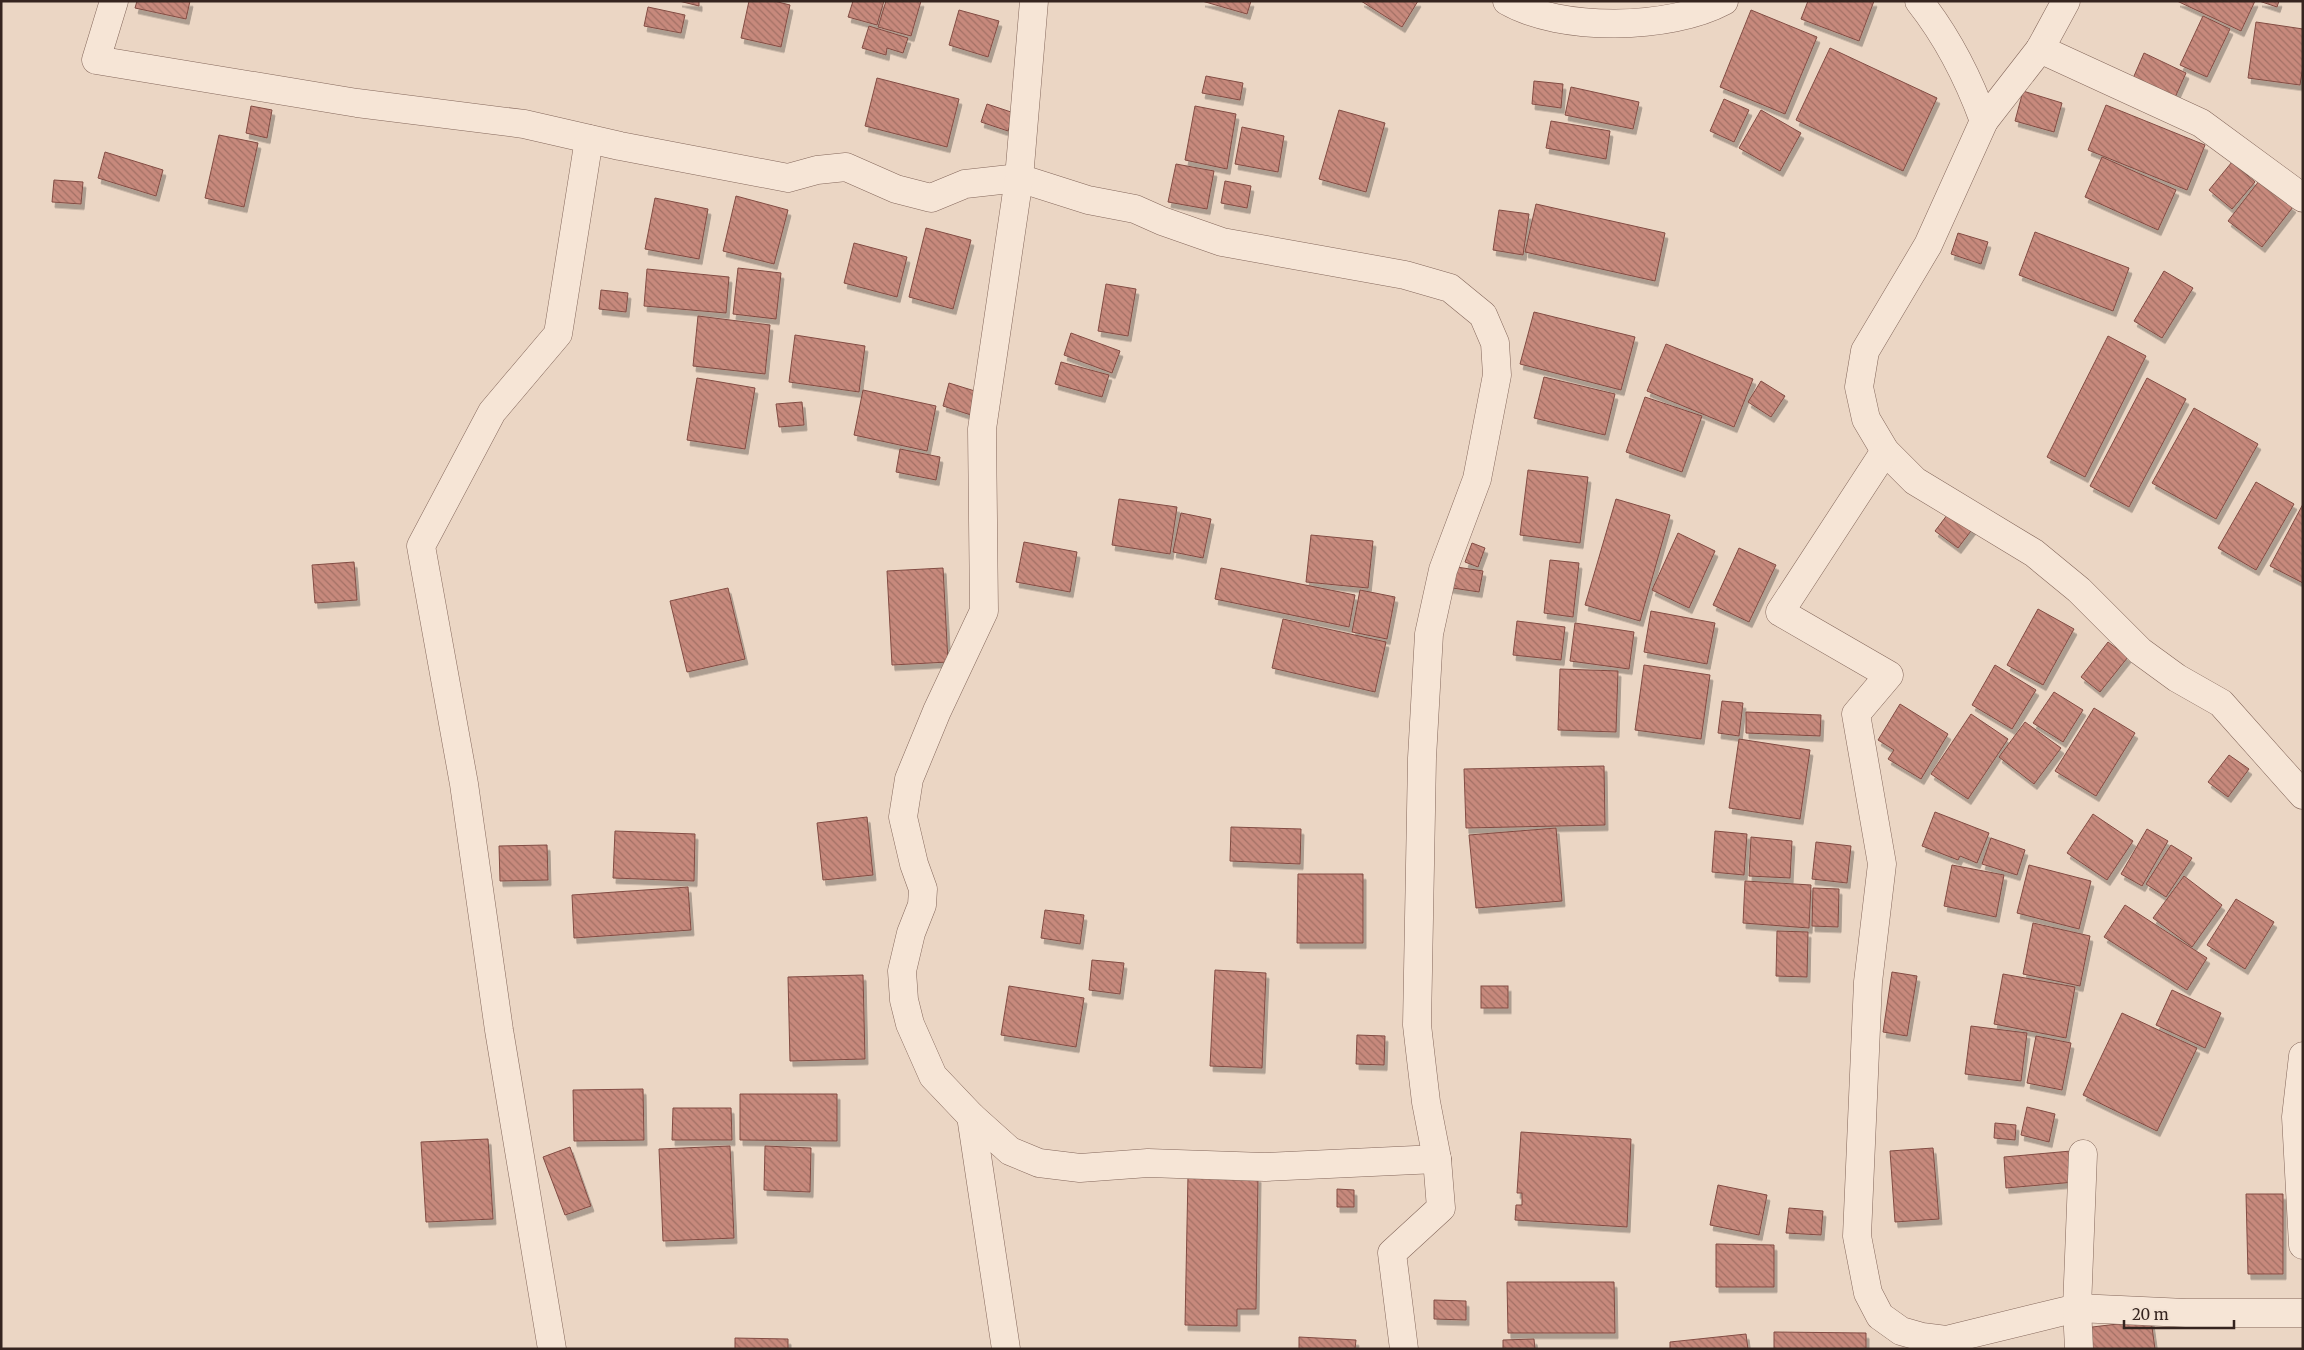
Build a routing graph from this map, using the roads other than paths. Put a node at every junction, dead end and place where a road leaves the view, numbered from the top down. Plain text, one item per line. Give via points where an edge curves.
1 (114, 1) edge
2 (1034, 1) edge
3 (1724, 1) edge
4 (1919, 1) edge
5 (2066, 1) edge
6 (1520, 4) edge
7 (2040, 49) junction
8 (1984, 121) junction
9 (589, 139) junction
10 (1019, 178) junction
11 (2303, 198) edge
12 (1886, 451) junction
13 (2303, 795) edge
14 (2303, 1056) edge
15 (971, 1116) junction
16 (2083, 1154) dead end
17 (1438, 1159) junction
18 (2303, 1246) edge
19 (2077, 1308) junction
20 (2303, 1313) edge
21 (552, 1349) edge
22 (1006, 1349) edge
23 (1404, 1349) edge
24 (2079, 1349) edge

1 - 9 street via 96,60 357,103 524,124
2 - 10 street
3 - 6 street via 1690,14 1626,24 1578,22
4 - 8 street via 1969,80
5 - 7 street
7 - 8 street
7 - 11 street via 2201,123
8 - 12 street via 1928,245 1865,351 1859,387 1866,420
9 - 10 street via 788,178 846,167 896,189 931,198 965,184
9 - 21 street via 558,334 492,412 421,546 464,784 499,1030
10 - 15 street via 982,429 984,611 909,779 903,817 923,889 922,905 902,971 904,1000 910,1024 933,1076
10 - 17 street via 1088,200 1135,208 1222,242 1405,275 1450,288 1482,315 1495,343 1497,375 1477,479 1443,570 1429,634 1422,758 1417,1025 1426,1102
12 - 13 street via 1915,482 2034,553 2079,590 2140,651 2221,704
12 - 19 street via 1780,612 1889,675 1856,714 1882,864 1868,982 1857,1236 1868,1293 1880,1316 1901,1331 1946,1340
14 - 18 street via 2296,1117
15 - 17 street via 1010,1151 1039,1163 1080,1168 1148,1163 1265,1167
15 - 22 street
16 - 19 street
17 - 23 street via 1441,1208 1392,1253
19 - 20 street via 2186,1313
19 - 24 street

